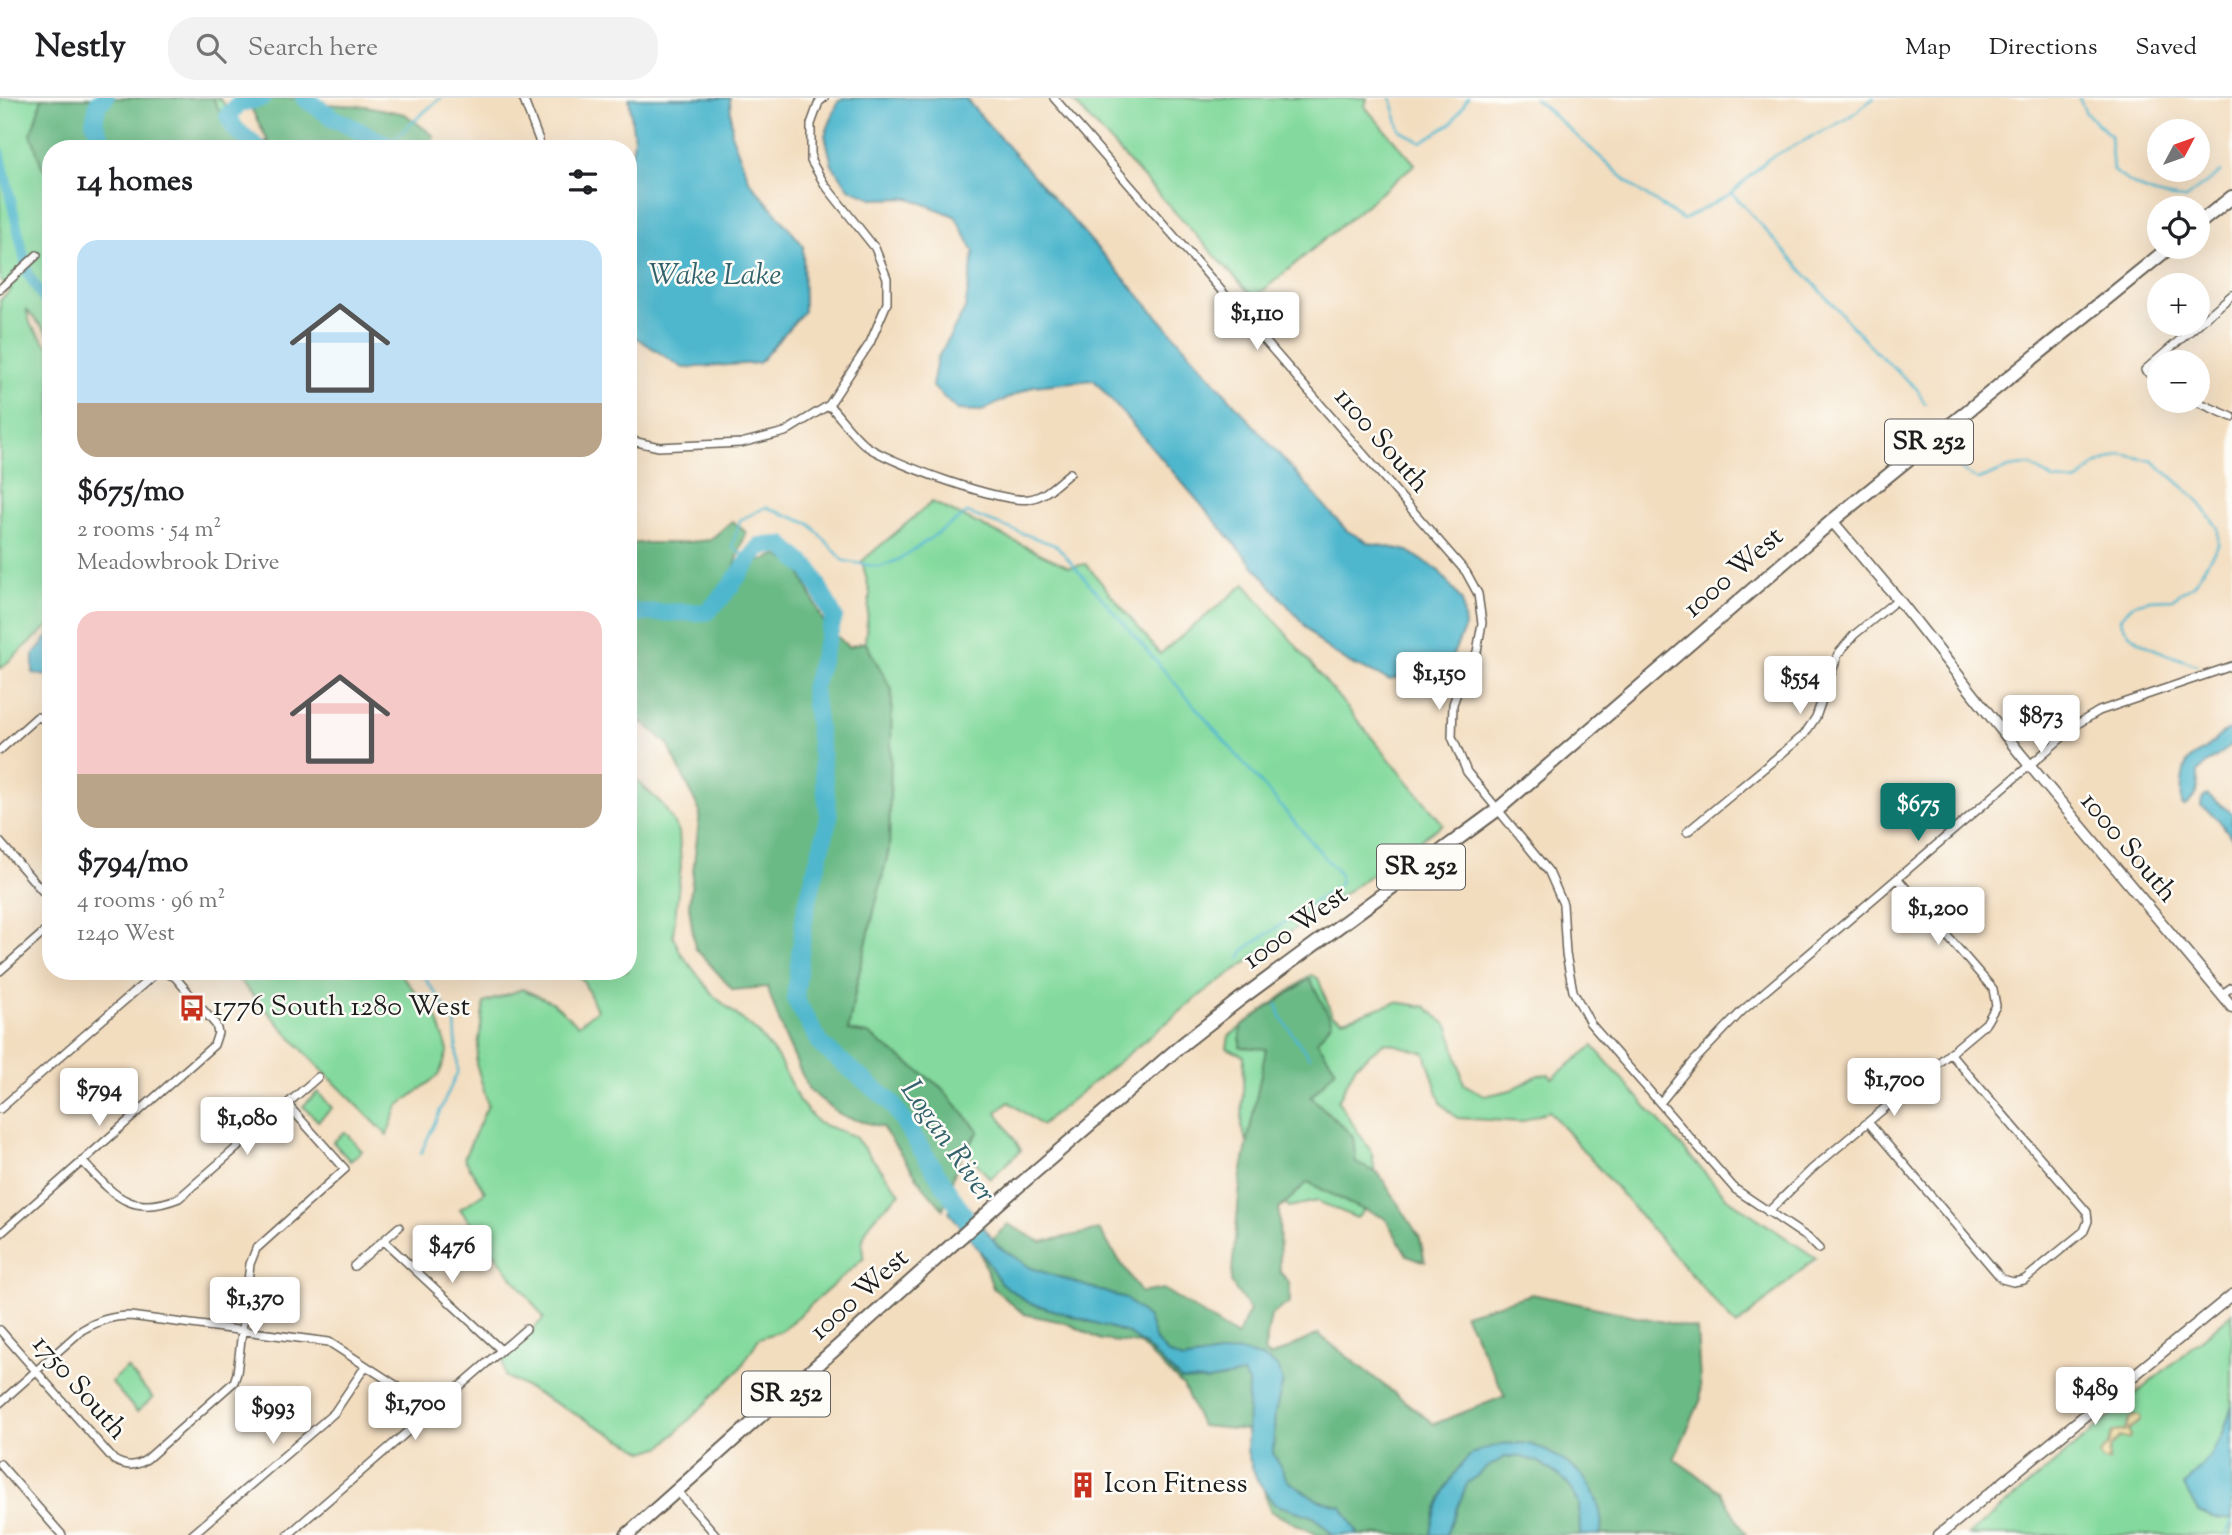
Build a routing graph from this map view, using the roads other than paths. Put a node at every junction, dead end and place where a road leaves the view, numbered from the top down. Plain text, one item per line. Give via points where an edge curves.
1 (523, 98) edge
2 (824, 98) edge
3 (1054, 98) edge
4 (539, 140) edge
5 (2232, 197) edge
6 (2210, 214) edge
7 (37, 255) dead end
8 (2155, 259) edge
9 (0, 289) edge
10 (2232, 295) edge
11 (2168, 350) edge
12 (829, 405) junction
13 (2210, 407) edge
14 (2232, 417) edge
15 (637, 442) edge
16 (1070, 473) dead end
17 (1832, 521) junction
18 (1898, 599) junction
19 (2232, 666) edge
20 (42, 718) edge
21 (0, 750) edge
22 (2029, 765) junction
23 (1497, 810) junction
24 (1687, 832) dead end
25 (0, 842) edge
26 (1898, 879) junction
27 (42, 891) edge
28 (42, 934) edge
29 (0, 971) edge
30 (148, 980) edge
31 (178, 980) edge
32 (2232, 987) edge
33 (2222, 995) junction
34 (2232, 1006) edge
35 (1950, 1053) junction
36 (318, 1077) dead end
37 (1660, 1103) junction
38 (287, 1104) junction
39 (0, 1109) edge
40 (1868, 1122) junction
41 (82, 1161) junction
42 (1768, 1212) junction
43 (400, 1227) dead end
44 (0, 1234) edge
45 (384, 1241) junction
46 (1819, 1249) dead end
47 (354, 1266) dead end
48 (2232, 1295) edge
49 (526, 1329) dead end
50 (0, 1330) edge
51 (242, 1330) junction
52 (500, 1349) junction
53 (365, 1367) junction
54 (37, 1371) junction
55 (0, 1404) edge
56 (424, 1415) junction
57 (0, 1464) edge
58 (677, 1491) junction
59 (62, 1535) edge
60 (192, 1535) edge
61 (288, 1535) edge
62 (627, 1535) edge
63 (716, 1535) edge
64 (1940, 1535) edge

1 - 4 street
2 - 12 street via 811,124 811,161 875,248 887,278 887,303 870,343
3 - 23 street, 1100 South via 1466,572 1478,594 1482,623 1477,652 1453,704 1452,737 1467,772
5 - 6 main road
7 - 9 street
8 - 17 main road, 1000 West / SR 252
10 - 11 street
12 - 15 street via 785,432 741,443 659,447
12 - 16 street via 866,445 915,470 1009,499 1043,495
13 - 14 street
17 - 18 street, 1000 South
17 - 23 main road, 1000 West / SR 252
18 - 22 street, 1000 South
18 - 24 street via 1838,654 1816,717 1804,735
19 - 22 street via 2099,711
20 - 21 street via 37,717
22 - 26 street
22 - 33 street, 1000 South
23 - 37 street via 1549,872 1563,904 1573,991 1590,1023
23 - 58 main road, 1000 West / SR 252 via 1184,1043
25 - 27 street
26 - 35 street via 1993,989 1996,1006 1986,1023
26 - 37 street via 1742,1011
28 - 29 street
30 - 39 street
31 - 41 street via 212,1019 218,1033 214,1045
32 - 33 street
33 - 34 street, 1000 South
35 - 40 street
35 - 40 street via 2087,1212 2084,1231 2024,1280 2002,1279
36 - 38 street
37 - 42 street via 1735,1189
38 - 41 street via 179,1198 157,1205 116,1197
38 - 51 street via 345,1169 256,1249
40 - 42 street
41 - 44 street
42 - 46 street
43 - 45 street
45 - 47 street
45 - 52 street
48 - 64 street
49 - 52 street
50 - 54 street, 1750 South
51 - 53 street via 320,1339
51 - 54 street via 114,1316 82,1330
51 - 54 street, 1750 South via 234,1382 147,1459 132,1466 114,1460
52 - 56 street
53 - 56 street via 397,1386
53 - 60 street via 334,1413
54 - 55 street
56 - 61 street
57 - 59 street
58 - 62 main road, 1000 West / SR 252
58 - 63 street

